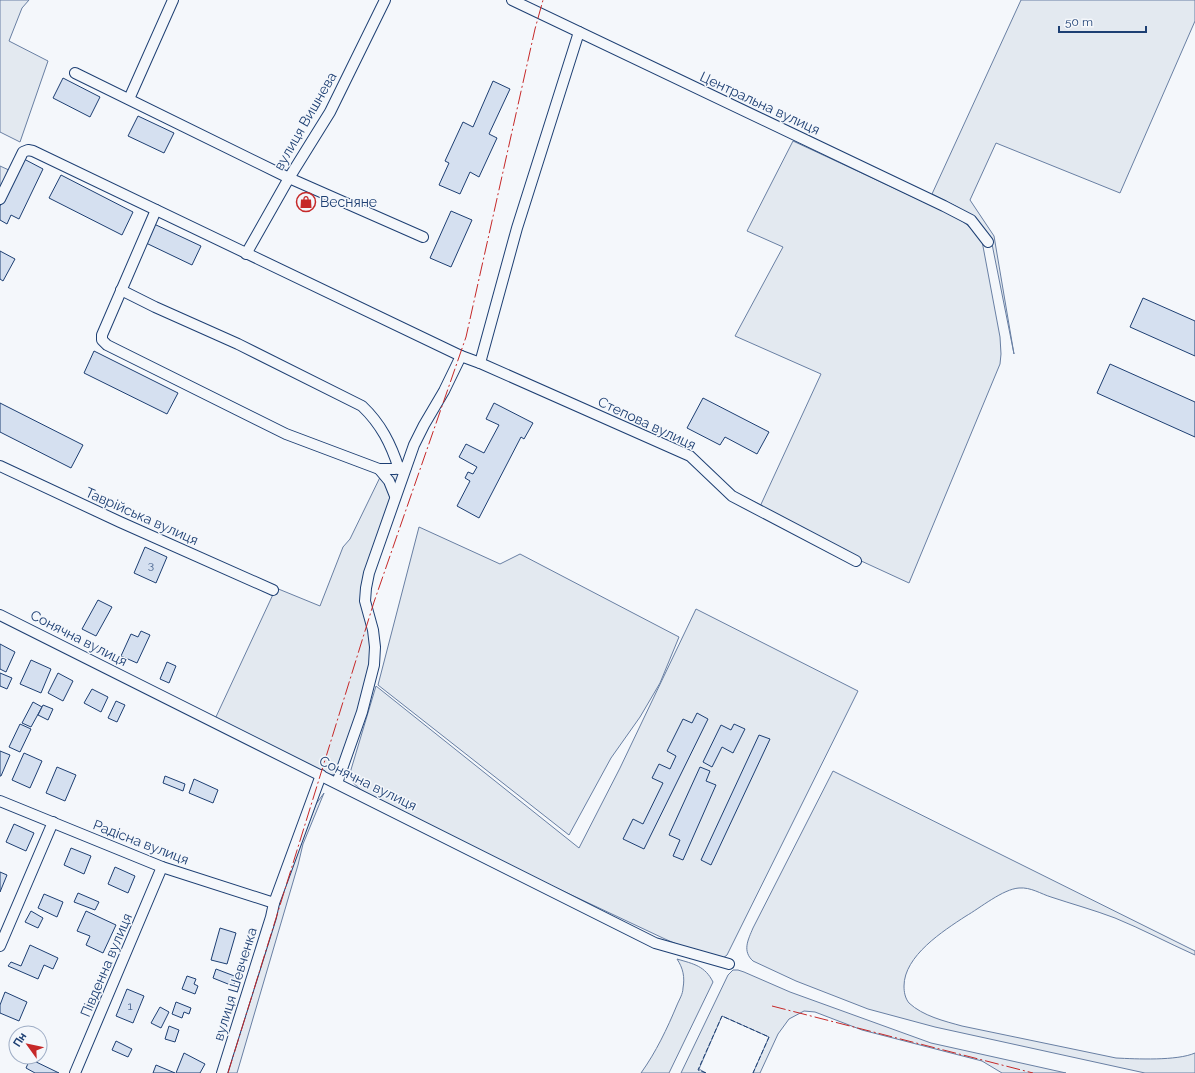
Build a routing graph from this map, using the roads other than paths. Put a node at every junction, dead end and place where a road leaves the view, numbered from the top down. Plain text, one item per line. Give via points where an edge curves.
1 (173, 0) edge
2 (385, 0) edge
3 (512, 0) edge
4 (579, 32) junction
5 (75, 73) dead end
6 (129, 99) junction
7 (289, 178) junction
8 (0, 199) edge
9 (156, 210) junction
10 (423, 237) dead end
11 (988, 242) dead end
12 (246, 254) junction
13 (121, 290) junction
14 (461, 356) junction
15 (480, 363) junction
16 (0, 466) edge
17 (403, 468) junction
18 (379, 469) junction
19 (396, 496) junction
20 (856, 561) dead end
21 (273, 590) dead end
22 (0, 615) edge
23 (321, 775) junction
24 (337, 783) junction
25 (0, 801) edge
26 (53, 822) junction
27 (162, 867) junction
28 (274, 903) junction
29 (0, 946) edge
30 (729, 964) dead end
31 (75, 1073) edge
32 (222, 1073) edge

1 - 6 street
2 - 7 street, вулиця Вишнева via 330,112
3 - 4 street, Центральна вулиця
4 - 11 street, Центральна вулиця via 944,206 970,220
4 - 15 street via 517,228
5 - 6 street
6 - 7 street
7 - 10 street
7 - 12 street, вулиця Вишнева
8 - 9 street, Степова вулиця via 23,152 28,150
9 - 12 street, Степова вулиця
9 - 13 street
12 - 14 street, Степова вулиця
13 - 17 street via 238,344 362,406 382,428
13 - 18 street via 102,335 102,340 107,345 286,434
14 - 15 street, Степова вулиця
14 - 17 street
15 - 20 street, Степова вулиця via 690,456 732,496
16 - 21 street, Таврійська вулиця
17 - 18 street
17 - 19 street
18 - 19 street via 389,481
19 - 24 street via 366,588 365,601 375,647 374,665 362,712
22 - 23 street, Сонячна вулиця
23 - 24 street, Сонячна вулиця
23 - 28 street, вулиця Шевченка
24 - 30 street, Сонячна вулиця via 655,942
25 - 26 street, Радісна вулиця
26 - 27 street, Радісна вулиця
26 - 29 street
27 - 28 street, Радісна вулиця
27 - 31 street, Південна вулиця
28 - 32 street, вулиця Шевченка

